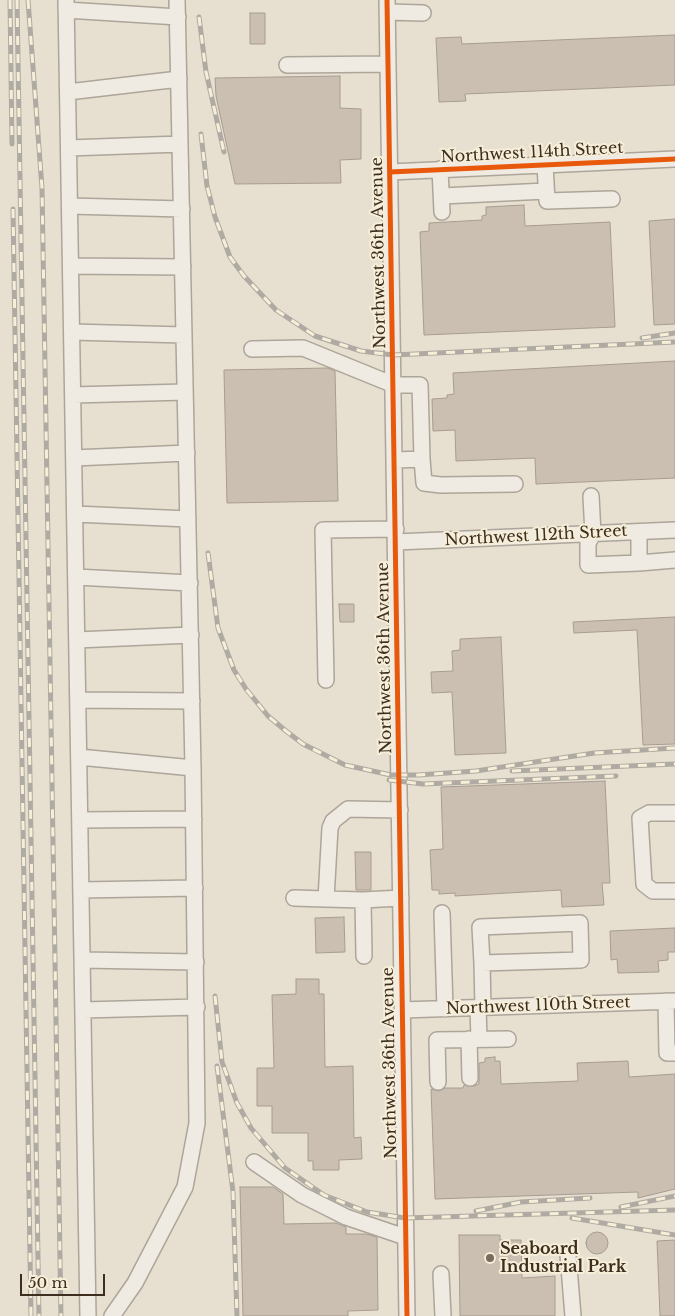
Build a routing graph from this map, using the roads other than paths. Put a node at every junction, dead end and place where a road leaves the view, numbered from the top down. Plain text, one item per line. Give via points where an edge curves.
1 (177, 0) edge
2 (66, 5) edge
3 (387, 6) edge
4 (423, 13) dead end
5 (178, 17) junction
6 (388, 64) junction
7 (287, 65) dead end
8 (179, 78) junction
9 (68, 92) junction
10 (180, 144) junction
11 (69, 148) junction
12 (675, 159) edge
13 (545, 165) junction
14 (440, 169) junction
15 (390, 172) junction
16 (546, 191) junction
17 (442, 196) junction
18 (612, 199) dead end
19 (70, 206) junction
20 (182, 209) junction
21 (442, 212) dead end
22 (70, 266) junction
23 (183, 267) junction
24 (72, 332) junction
25 (184, 335) junction
26 (252, 349) dead end
27 (394, 384) junction
28 (186, 392) junction
29 (73, 394) junction
30 (187, 453) junction
31 (74, 458) junction
32 (395, 460) junction
33 (422, 460) junction
34 (515, 484) dead end
35 (591, 496) dead end
36 (75, 514) junction
37 (188, 519) junction
38 (675, 530) edge
39 (639, 532) junction
40 (593, 534) junction
41 (396, 536) junction
42 (675, 560) edge
43 (639, 563) junction
44 (76, 577) junction
45 (190, 583) junction
46 (191, 635) junction
47 (77, 640) junction
48 (326, 680) dead end
49 (78, 700) junction
50 (192, 701) junction
51 (79, 757) junction
52 (193, 768) junction
53 (400, 810) junction
54 (675, 813) edge
55 (194, 819) junction
56 (80, 820) junction
57 (195, 888) junction
58 (81, 890) junction
59 (675, 891) edge
60 (294, 898) dead end
61 (401, 898) junction
62 (326, 899) junction
63 (362, 900) junction
64 (442, 913) dead end
65 (364, 956) dead end
66 (82, 960) junction
67 (196, 962) junction
68 (482, 963) junction
69 (670, 1001) edge
70 (197, 1007) junction
71 (480, 1008) junction
72 (445, 1009) junction
73 (83, 1010) junction
74 (402, 1010) junction
75 (671, 1029) edge
76 (474, 1039) junction
77 (508, 1039) dead end
78 (671, 1053) edge
79 (470, 1078) dead end
80 (438, 1082) dead end
81 (254, 1162) dead end
82 (405, 1237) junction
83 (568, 1256) dead end
84 (441, 1274) dead end
85 (88, 1316) edge
86 (112, 1316) edge
87 (407, 1316) edge
88 (443, 1316) edge
89 (573, 1316) edge

1 - 5 street
2 - 5 street
2 - 9 street
3 - 4 street
3 - 6 street, Northwest 36th Avenue
5 - 8 street
6 - 7 street
6 - 15 street, Northwest 36th Avenue
8 - 9 street
8 - 10 street
9 - 11 street
10 - 11 street
10 - 20 street
11 - 19 street
12 - 13 street, Northwest 114th Street
13 - 14 street, Northwest 114th Street
13 - 16 street
14 - 15 street, Northwest 114th Street
14 - 17 street
15 - 27 street, Northwest 36th Avenue
16 - 17 street
16 - 18 street via 547,201
17 - 21 street
19 - 20 street
19 - 22 street
20 - 23 street
22 - 23 street
22 - 24 street
23 - 25 street
24 - 25 street
24 - 29 street
25 - 28 street
26 - 27 street via 303,348
27 - 32 street, Northwest 36th Avenue
27 - 33 street via 420,385
28 - 29 street
28 - 30 street
29 - 31 street
30 - 31 street
30 - 37 street
31 - 36 street
32 - 33 street
32 - 41 street, Northwest 36th Avenue
33 - 34 street via 424,483 441,486
35 - 40 street
36 - 37 street
36 - 44 street
37 - 45 street
38 - 39 street, Northwest 112th Street
39 - 40 street, Northwest 112th Street
39 - 43 street
40 - 41 street, Northwest 112th Street
40 - 43 street via 588,543 588,565
41 - 48 street, Northwest 112th Street via 324,530
41 - 53 street, Northwest 36th Avenue
42 - 43 street
44 - 45 street
44 - 47 street
45 - 46 street
46 - 47 street
46 - 50 street
47 - 49 street
49 - 50 street
49 - 51 street
50 - 52 street
51 - 52 street
51 - 56 street
52 - 55 street
53 - 61 street, Northwest 36th Avenue
53 - 62 street via 348,809 333,821
54 - 59 street via 649,813 640,818 644,884 653,891
55 - 56 street
55 - 57 street
56 - 58 street
57 - 58 street
57 - 67 street
58 - 66 street
60 - 62 street
61 - 63 street
61 - 74 street, Northwest 36th Avenue
62 - 63 street
63 - 65 street
64 - 72 street
66 - 67 street
66 - 73 street
67 - 70 street
68 - 68 street via 480,927 580,923 582,960
68 - 71 street
69 - 71 street, Northwest 110th Street
69 - 75 street
70 - 73 street
70 - 86 street via 197,1123 185,1186 135,1283
71 - 72 street, Northwest 110th Street
71 - 76 street
72 - 74 street, Northwest 110th Street
73 - 85 street
74 - 82 street, Northwest 36th Avenue
75 - 78 street
76 - 77 street
76 - 79 street
76 - 80 street via 437,1040
81 - 82 street via 302,1195 346,1218
82 - 87 street, Northwest 36th Avenue
83 - 89 street
84 - 88 street

